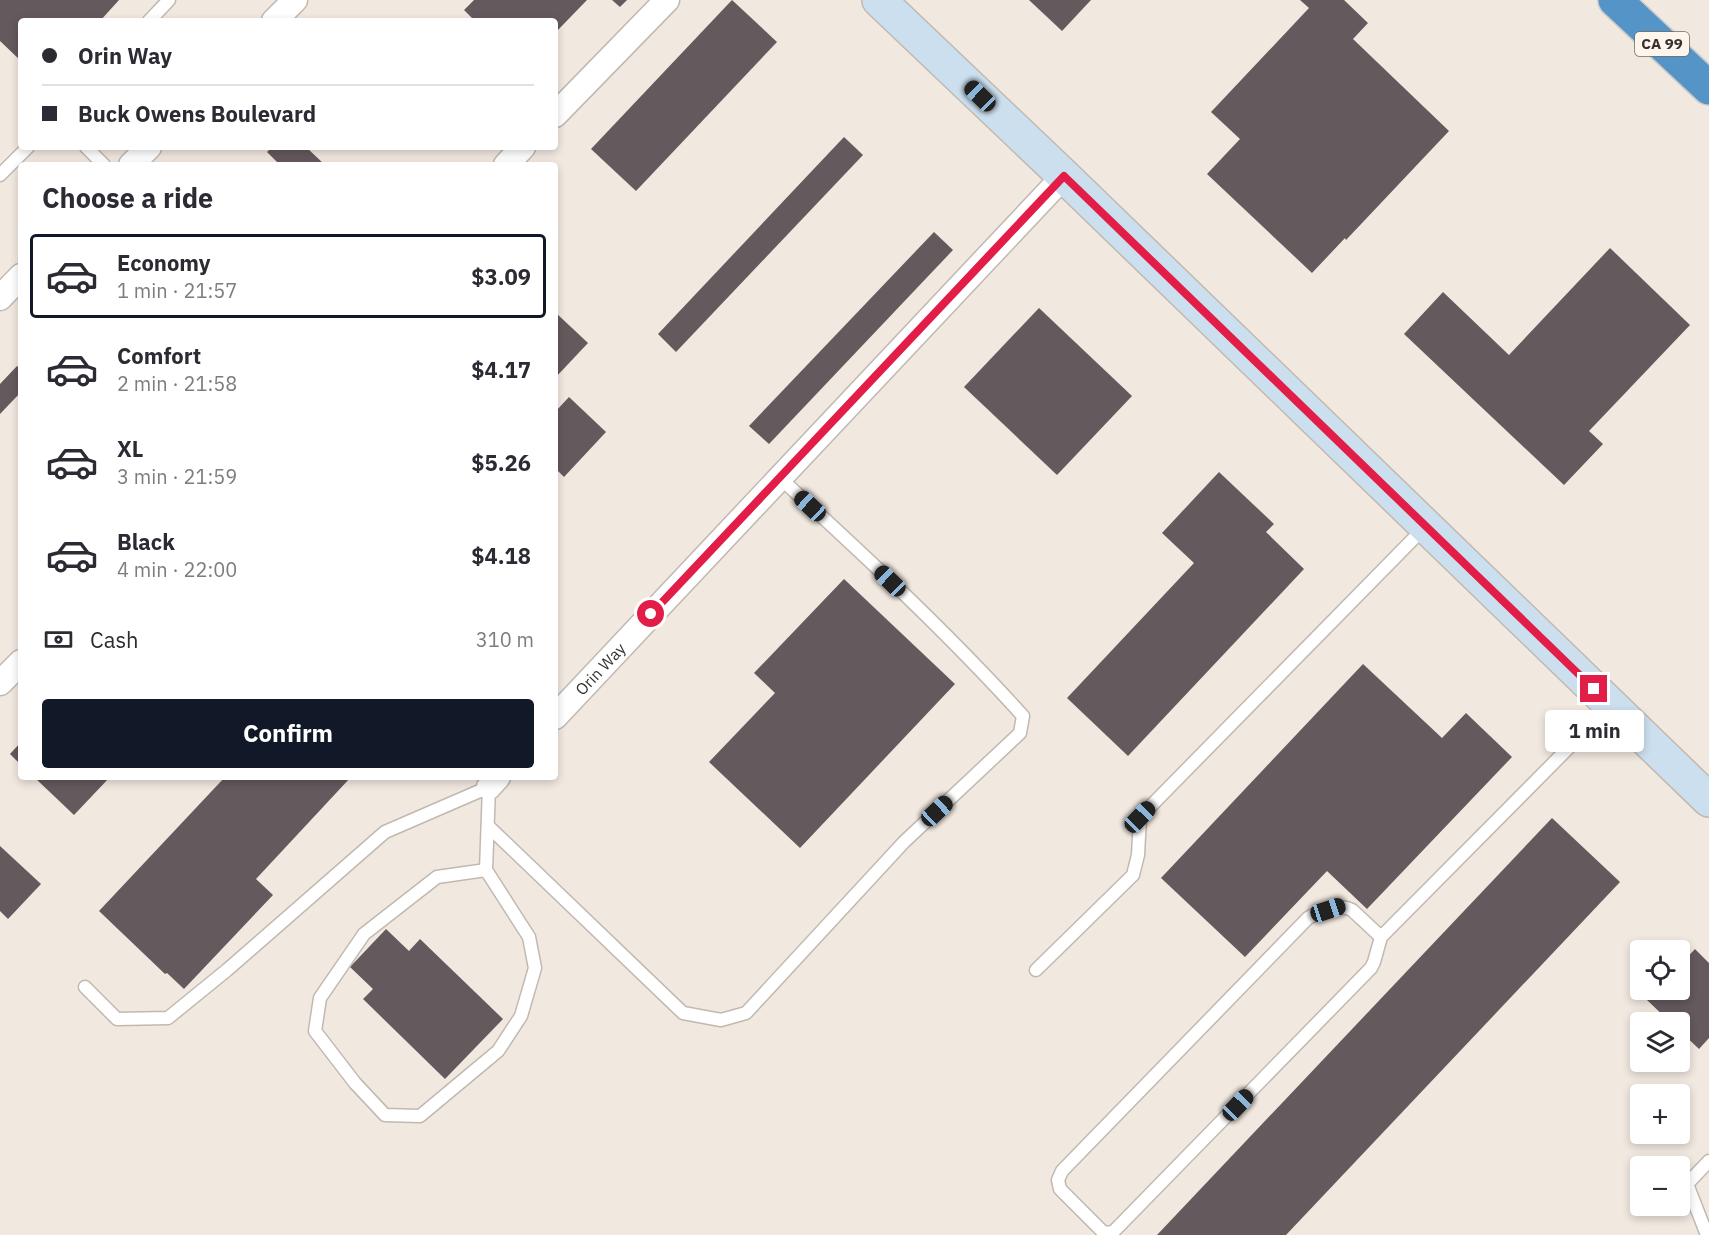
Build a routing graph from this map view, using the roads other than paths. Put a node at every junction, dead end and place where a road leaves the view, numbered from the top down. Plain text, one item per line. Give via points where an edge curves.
1 (169, 0) edge
2 (295, 0) edge
3 (667, 0) edge
4 (879, 0) edge
5 (1615, 0) edge
6 (152, 18) edge
7 (277, 18) edge
8 (1709, 88) edge
9 (558, 112) edge
10 (25, 150) edge
11 (89, 150) edge
12 (146, 150) edge
13 (520, 150) edge
14 (101, 162) edge
15 (134, 162) edge
16 (509, 162) edge
17 (0, 175) edge
18 (1064, 176) junction
19 (18, 279) edge
20 (0, 298) edge
21 (780, 478) junction
22 (1426, 526) junction
23 (18, 665) edge
24 (0, 683) edge
25 (1611, 705) junction
26 (558, 714) edge
27 (494, 782) edge
28 (1709, 800) edge
29 (488, 826) junction
30 (486, 870) junction
31 (1381, 937) junction
32 (1036, 970) dead end
33 (85, 987) dead end
34 (1709, 1161) edge
35 (1707, 1235) edge

1 - 6 lane
2 - 7 street
3 - 9 street
4 - 18 main road
5 - 8 highway, CA 99
10 - 17 lane
11 - 14 lane
12 - 15 street
13 - 16 street
18 - 21 street, Orin Way
18 - 22 main road
19 - 20 street
21 - 26 street, Orin Way
21 - 29 lane via 988,678 1023,716 1020,733 904,842 746,1013 721,1020 683,1013
22 - 25 main road
22 - 32 lane via 1140,817 1133,875
23 - 24 street
25 - 28 main road
25 - 31 lane
27 - 29 lane
27 - 33 lane via 385,832 168,1018 117,1019
29 - 30 lane
30 - 30 lane via 530,936 535,968 521,1016 498,1051 420,1116 385,1115 315,1031 320,998 364,934 437,877
31 - 31 lane via 1371,968 1113,1232 1104,1233 1060,1189 1062,1171 1308,918 1347,907
34 - 35 lane via 1687,1184

